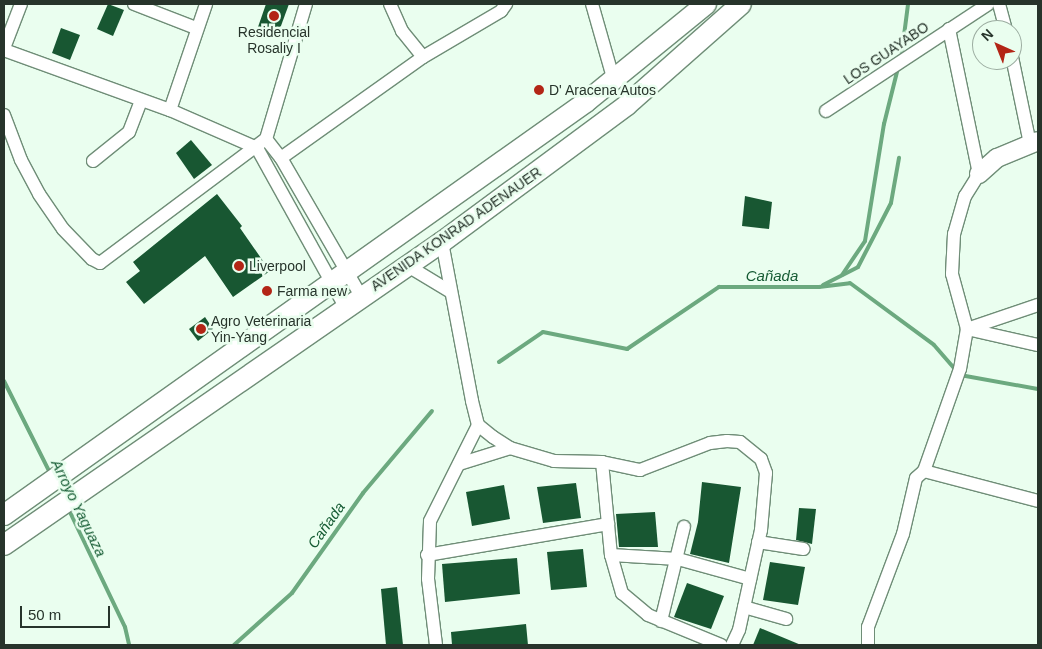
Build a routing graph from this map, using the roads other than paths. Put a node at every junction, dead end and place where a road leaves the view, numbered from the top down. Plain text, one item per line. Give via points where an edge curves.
1 (21, 4) edge
2 (134, 4) edge
3 (206, 4) edge
4 (306, 4) edge
5 (390, 4) edge
6 (506, 4) edge
7 (592, 4) edge
8 (706, 4) edge
9 (741, 4) edge
10 (988, 4) edge
11 (1000, 4) edge
12 (1004, 20) edge
13 (196, 28) junction
14 (949, 28) junction
15 (4, 49) edge
16 (423, 57) junction
17 (1016, 70) edge
18 (614, 81) junction
19 (141, 100) junction
20 (170, 110) junction
21 (826, 110) dead end
22 (4, 115) edge
23 (261, 143) junction
24 (1036, 144) edge
25 (281, 158) junction
26 (92, 160) dead end
27 (979, 174) junction
28 (442, 242) junction
29 (408, 266) junction
30 (346, 271) junction
31 (330, 283) junction
32 (451, 292) junction
33 (361, 296) junction
34 (1038, 305) edge
35 (345, 308) junction
36 (967, 329) junction
37 (1038, 345) edge
38 (478, 425) junction
39 (510, 448) junction
40 (602, 462) junction
41 (459, 464) junction
42 (924, 471) junction
43 (1038, 502) edge
44 (4, 514) edge
45 (608, 524) junction
46 (684, 527) dead end
47 (758, 542) junction
48 (7, 543) edge
49 (802, 549) dead end
50 (427, 555) junction
51 (610, 555) junction
52 (678, 559) junction
53 (750, 579) junction
54 (744, 607) junction
55 (786, 619) dead end
56 (661, 621) junction
57 (436, 645) edge
58 (721, 645) edge
59 (732, 645) edge
60 (868, 645) edge

1 - 15 street
2 - 13 street
3 - 13 street
4 - 23 street
5 - 16 street via 402,32
6 - 16 street via 501,12
7 - 18 street
8 - 18 main road, AVENIDA KONRAD ADENAUER
9 - 28 main road, AVENIDA KONRAD ADENAUER via 627,105
10 - 14 street, LOS GUAYABO
11 - 12 street
13 - 20 street
14 - 21 street, LOS GUAYABO
14 - 27 street
15 - 19 street
16 - 25 street
17 - 24 street
18 - 30 main road, AVENIDA KONRAD ADENAUER
19 - 20 street
19 - 26 street via 129,132
20 - 23 street
22 - 23 street via 38,194 63,230 100,263
23 - 25 street
23 - 31 street
24 - 27 street via 997,158
25 - 30 street
27 - 36 street via 965,196 954,234 952,274
28 - 29 main road, AVENIDA KONRAD ADENAUER
28 - 32 street
29 - 32 street
29 - 33 main road, AVENIDA KONRAD ADENAUER
30 - 31 main road, AVENIDA KONRAD ADENAUER
30 - 33 street
31 - 35 street
31 - 44 main road, AVENIDA KONRAD ADENAUER
32 - 38 street
33 - 35 main road, AVENIDA KONRAD ADENAUER
34 - 36 street
35 - 48 main road, AVENIDA KONRAD ADENAUER
36 - 37 street
36 - 42 street via 960,369
38 - 39 street
38 - 41 street
39 - 40 street via 554,461
39 - 41 street
40 - 45 street
40 - 47 street via 640,470 710,443 740,442 761,459 766,473
41 - 50 street via 430,521
42 - 43 street
42 - 60 street via 916,478 903,534 871,618
45 - 50 street
45 - 51 street
46 - 52 street
47 - 49 street
47 - 53 street
50 - 57 street
51 - 52 street
51 - 56 street via 622,593 648,615
52 - 53 street
52 - 56 street
53 - 54 street
54 - 55 street
54 - 59 street
56 - 58 street

